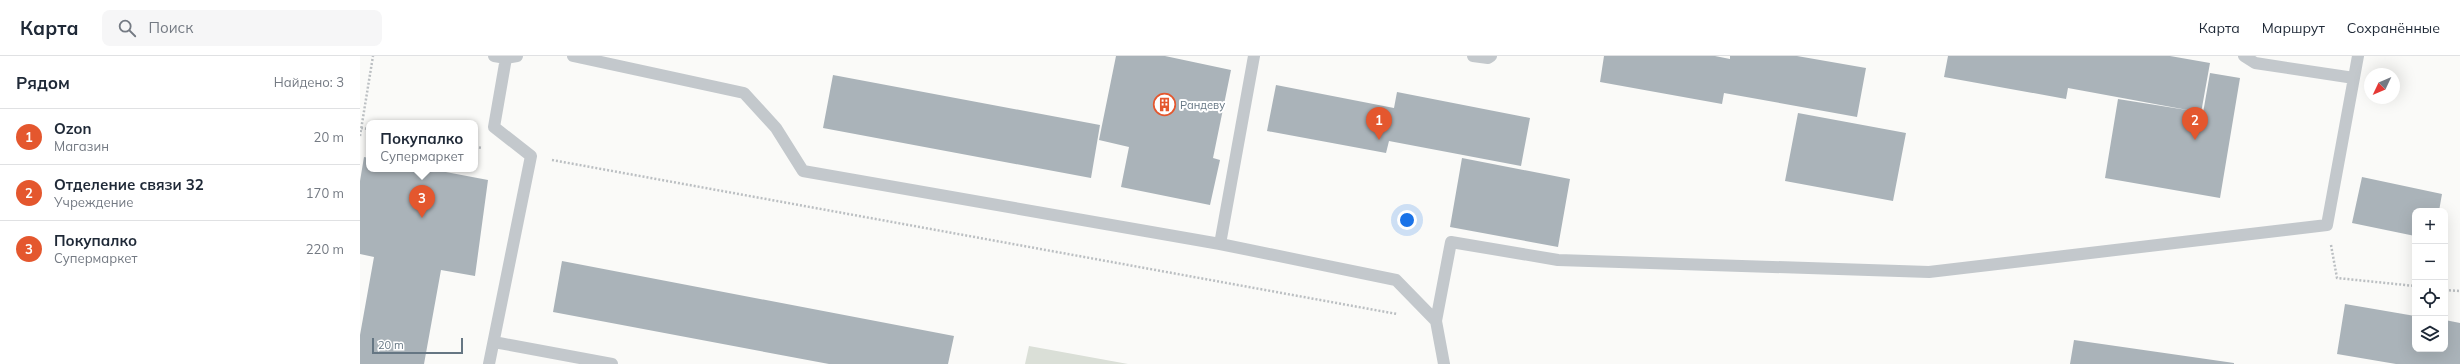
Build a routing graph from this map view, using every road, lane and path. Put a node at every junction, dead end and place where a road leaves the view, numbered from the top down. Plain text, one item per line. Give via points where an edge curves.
1 (374, 56) edge
2 (573, 56) edge
3 (1254, 56) edge
4 (1473, 56) edge
5 (1491, 56) edge
6 (2244, 56) edge
7 (2358, 56) edge
8 (506, 57) edge
9 (2354, 78) junction
10 (361, 128) edge
11 (360, 136) edge
12 (478, 147) edge
13 (489, 149) dead end
14 (531, 156) junction
15 (2327, 225) junction
16 (1220, 244) junction
17 (2412, 286) edge
18 (2448, 290) edge
19 (2460, 291) edge
20 (1436, 322) junction
21 (494, 342) junction
22 (489, 364) edge
23 (612, 364) edge
24 (1444, 364) edge

1 - 10 path
2 - 16 lane via 744,93 776,128 803,171
3 - 16 lane
4 - 5 lane
6 - 9 lane via 2255,63
7 - 9 lane
8 - 14 lane via 494,127
9 - 15 lane
10 - 11 path
12 - 13 path
14 - 20 path
14 - 21 lane
15 - 17 path via 2337,278
15 - 20 lane via 1929,272 1558,260 1450,242
16 - 20 lane via 1396,280
18 - 19 path
20 - 24 lane
21 - 22 lane
21 - 23 lane

